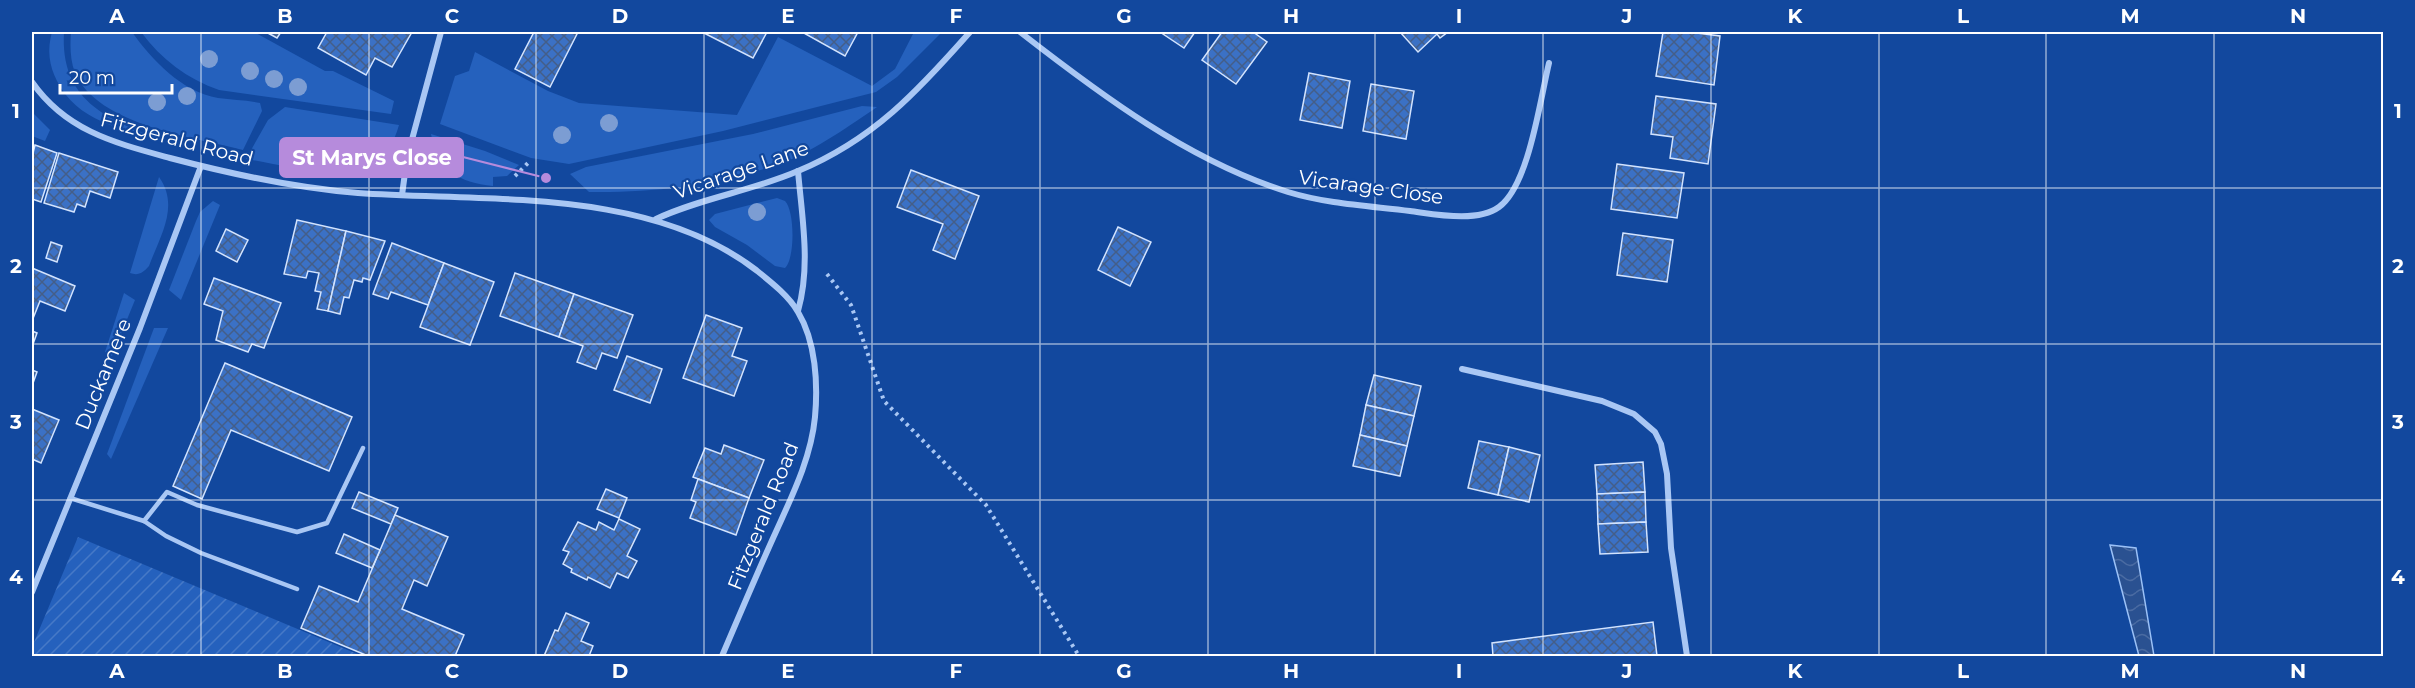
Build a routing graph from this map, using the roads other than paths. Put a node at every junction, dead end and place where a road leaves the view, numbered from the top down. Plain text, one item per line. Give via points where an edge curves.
1 (441, 32) edge
2 (970, 32) edge
3 (1020, 32) edge
4 (1549, 63) dead end
5 (32, 82) edge
6 (201, 166) junction
7 (798, 171) junction
8 (402, 195) junction
9 (656, 219) junction
10 (798, 311) junction
11 (1461, 369) dead end
12 (363, 448) dead end
13 (70, 498) junction
14 (144, 521) junction
15 (297, 589) dead end
16 (32, 592) edge
17 (722, 657) edge
18 (1687, 657) edge

1 - 8 street via 407,158
2 - 7 street, Vicarage Lane via 895,111 840,150
3 - 4 street, Vicarage Close via 1149,125 1248,177 1290,193 1329,201 1455,216 1499,208 1515,188 1526,160
5 - 6 street, Fitzgerald Road via 56,110 86,131
6 - 8 street, Fitzgerald Road via 308,187
6 - 13 street, Duckamere
7 - 9 street, Vicarage Lane via 679,208
7 - 10 street via 805,244
8 - 9 street, Fitzgerald Road via 592,207
9 - 10 street, Fitzgerald Road via 742,259 772,282
10 - 17 street, Fitzgerald Road via 808,333 815,370 812,440 796,488
11 - 18 street via 1602,401 1634,414 1655,432 1667,474 1672,557
12 - 14 lane via 327,523 297,532 197,506 166,492
13 - 14 lane
13 - 16 street, Duckamere
14 - 15 lane via 201,553

